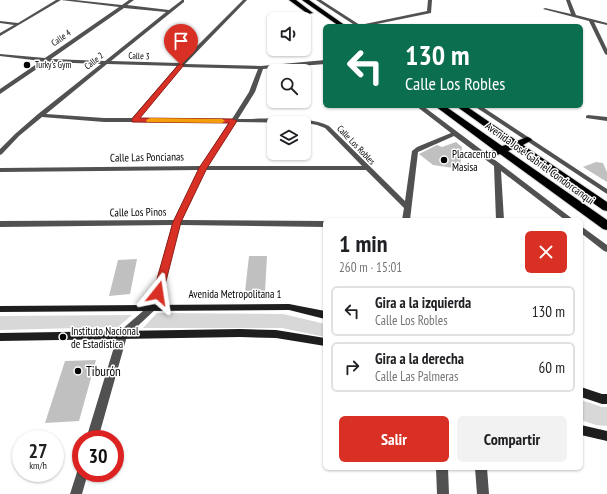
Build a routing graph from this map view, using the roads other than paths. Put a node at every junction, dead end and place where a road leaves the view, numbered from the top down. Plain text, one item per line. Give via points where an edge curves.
1 (59, 0) edge
2 (62, 0) edge
3 (132, 0) edge
4 (245, 0) edge
5 (292, 0) edge
6 (305, 0) edge
7 (318, 0) edge
8 (430, 0) edge
9 (568, 0) edge
10 (182, 1) edge
11 (123, 6) junction
12 (545, 9) dead end
13 (169, 11) junction
14 (574, 16) junction
15 (316, 17) dead end
16 (591, 20) junction
17 (0, 22) edge
18 (19, 24) junction
19 (340, 24) edge
20 (357, 24) edge
21 (370, 24) edge
22 (607, 24) edge
23 (0, 35) edge
24 (607, 54) edge
25 (0, 55) edge
26 (46, 60) junction
27 (104, 62) junction
28 (323, 62) edge
29 (181, 65) junction
30 (261, 68) junction
31 (0, 92) edge
32 (422, 108) edge
33 (442, 108) edge
34 (463, 108) edge
35 (480, 108) edge
36 (40, 115) junction
37 (588, 117) dead end
38 (607, 119) edge
39 (134, 120) junction
40 (233, 121) junction
41 (456, 133) junction
42 (527, 140) junction
43 (515, 144) junction
44 (501, 150) junction
45 (0, 153) edge
46 (486, 156) junction
47 (555, 158) junction
48 (542, 163) junction
49 (497, 164) junction
50 (203, 168) junction
51 (366, 168) junction
52 (0, 170) edge
53 (607, 192) edge
54 (607, 207) edge
55 (408, 208) junction
56 (406, 218) edge
57 (500, 218) edge
58 (567, 218) edge
59 (177, 222) junction
60 (0, 224) edge
61 (323, 224) edge
62 (607, 226) edge
63 (583, 231) edge
64 (607, 249) edge
65 (154, 307) junction
66 (0, 309) edge
67 (323, 315) edge
68 (123, 334) junction
69 (0, 337) edge
70 (323, 342) edge
71 (583, 393) edge
72 (607, 399) edge
73 (95, 430) edge
74 (583, 430) edge
75 (607, 436) edge
76 (442, 470) edge
77 (481, 470) edge
78 (79, 482) edge
79 (76, 494) edge
80 (443, 494) edge
81 (483, 494) edge

1 - 18 street
2 - 11 street
3 - 11 street, Calle 4
4 - 29 street
5 - 15 highway
6 - 19 highway
7 - 20 street
8 - 21 street via 429,12
9 - 14 street
10 - 13 street, Calle 2
11 - 13 street
11 - 26 street, Calle 4
12 - 14 street
13 - 27 street, Calle 2
14 - 16 street
16 - 22 street
16 - 24 street
17 - 18 street
18 - 23 street
25 - 26 street, Calle 3
26 - 27 street, Calle 3
26 - 31 street, Calle 4
27 - 29 street, Calle 3
27 - 36 street, Calle 2
28 - 30 street, Calle 3
29 - 30 street, Calle 3
29 - 39 street
30 - 40 street via 252,92
32 - 41 street
33 - 44 highway, Avenida José Gabriel Condorcanqui
34 - 43 highway, Avenida José Gabriel Condorcanqui
35 - 42 street
36 - 39 street, Calle Los Robles
36 - 45 street, Calle 2
37 - 38 street
39 - 40 street, Calle Los Robles
40 - 50 street
40 - 51 street, Calle Los Robles via 319,123 327,127
41 - 46 street
41 - 55 street via 415,151
42 - 43 highway
42 - 47 street
43 - 44 highway
43 - 48 highway, Avenida José Gabriel Condorcanqui
44 - 46 highway
44 - 62 highway, Avenida José Gabriel Condorcanqui
46 - 49 street
47 - 48 highway
47 - 53 street
48 - 54 highway, Avenida José Gabriel Condorcanqui
49 - 57 street
49 - 58 street
50 - 51 street, Calle Las Poncianas
50 - 52 street, Calle Las Poncianas
50 - 59 street
51 - 55 street, Calle Los Robles
55 - 56 street
59 - 60 street, Calle Los Pinos
59 - 61 street, Calle Los Pinos
59 - 65 street
63 - 64 street
65 - 66 main road, Avenida Metropolitana 1
65 - 67 main road, Avenida Metropolitana 1 via 289,307
65 - 68 street
68 - 69 main road
68 - 70 main road via 276,334
68 - 73 street
71 - 72 main road
74 - 75 main road
76 - 80 street
77 - 81 street
78 - 79 street

